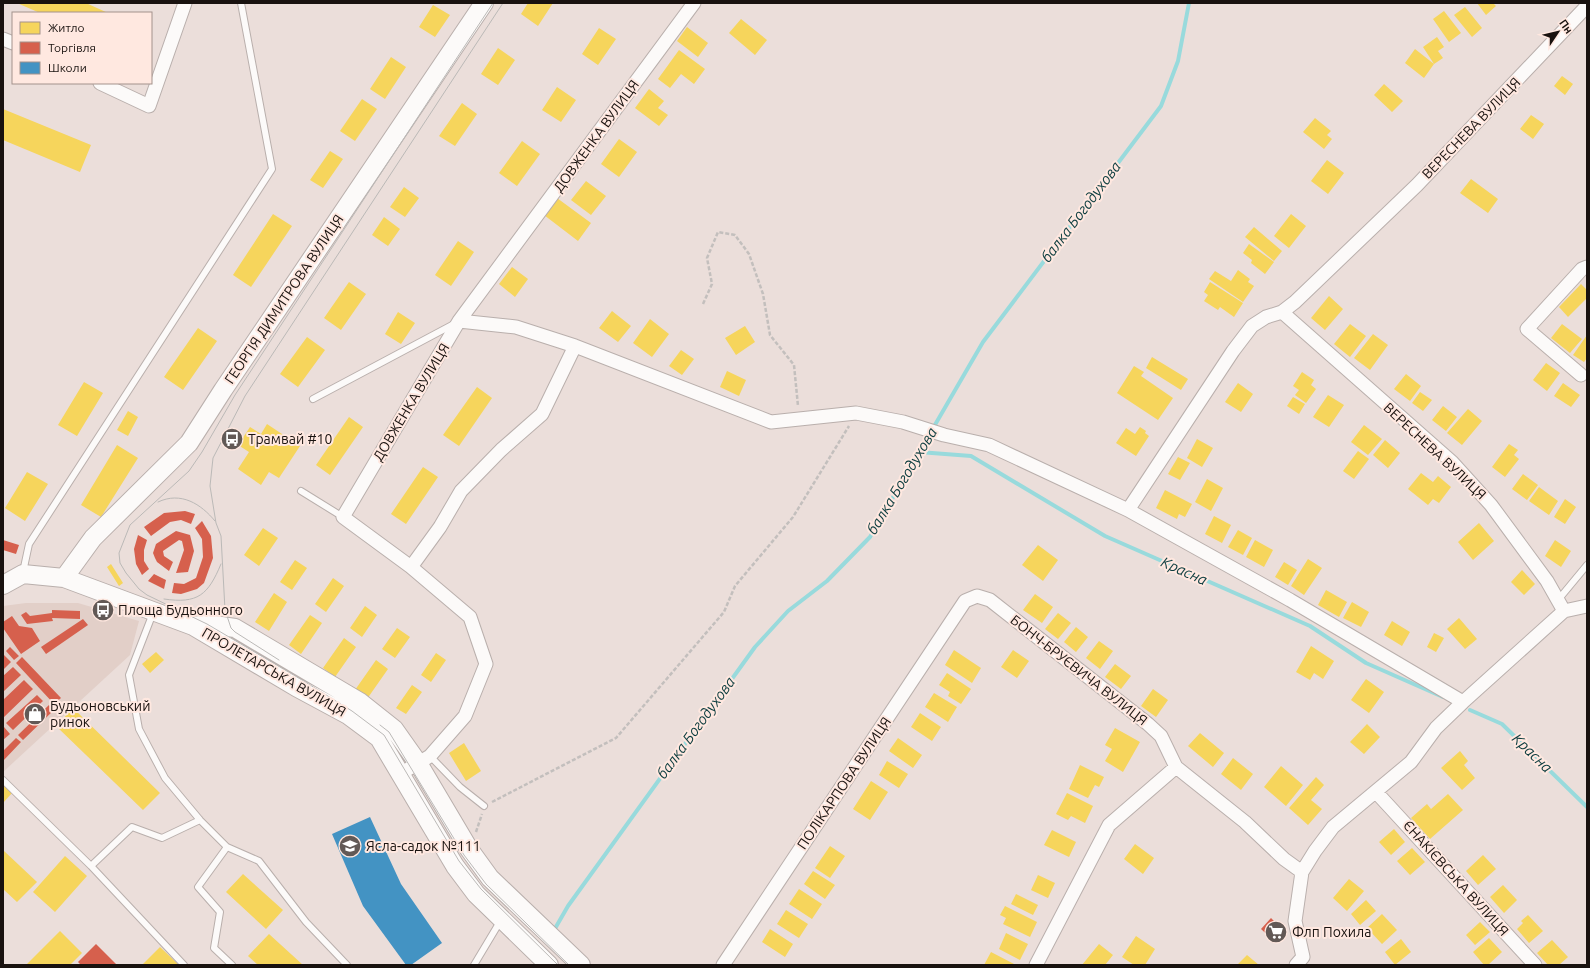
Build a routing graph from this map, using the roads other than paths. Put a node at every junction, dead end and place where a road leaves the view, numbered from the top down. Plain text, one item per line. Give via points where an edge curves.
1 (185, 3) edge
2 (241, 3) edge
3 (484, 3) edge
4 (694, 3) edge
5 (1587, 6) edge
6 (102, 84) edge
7 (1587, 268) edge
8 (1282, 312) junction
9 (459, 321) junction
10 (575, 346) junction
11 (1581, 375) dead end
12 (313, 399) dead end
13 (301, 491) dead end
14 (1128, 510) junction
15 (343, 517) junction
16 (1587, 565) edge
17 (411, 567) junction
18 (23, 574) junction
19 (64, 578) junction
20 (3, 585) edge
21 (965, 601) joint
22 (1561, 606) junction
23 (1587, 606) edge
24 (153, 612) junction
25 (193, 626) junction
26 (1462, 702) junction
27 (424, 760) junction
28 (1176, 767) junction
29 (400, 774) junction
30 (3, 780) edge
31 (1376, 792) junction
32 (484, 806) road end
33 (200, 820) junction
34 (227, 847) junction
35 (91, 866) junction
36 (1302, 872) junction
37 (502, 919) junction
38 (1303, 962) edge
39 (184, 965) edge
40 (232, 965) edge
41 (347, 965) edge
42 (474, 965) edge
43 (549, 965) edge
44 (581, 965) edge
45 (723, 965) edge
46 (1036, 965) edge
47 (1535, 965) edge

1 - 6 street via 149,106
2 - 18 lane via 272,169 29,544
3 - 19 main road, ГЕОРГІЯ ДИМИТРОВА ВУЛИЦЯ via 189,443 93,538
4 - 9 street, ДОВЖЕНКА ВУЛИЦЯ
5 - 8 street, ВЕРЕСНЕВА ВУЛИЦЯ via 1417,185
7 - 11 street via 1582,269 1527,328
8 - 14 street, ВЕРЕСНЕВА ВУЛИЦЯ via 1266,316 1252,326
8 - 22 street, ВЕРЕСНЕВА ВУЛИЦЯ via 1452,462 1491,505 1547,581
9 - 10 street via 516,327
9 - 12 lane
9 - 15 street, ДОВЖЕНКА ВУЛИЦЯ
10 - 14 street via 771,422 856,413 903,422 989,445
10 - 17 street via 542,414 501,450 461,491 440,528
13 - 15 lane
14 - 26 street via 1290,600
15 - 17 street
16 - 22 lane
17 - 27 street via 470,618 486,664 465,716
18 - 19 main road
18 - 20 main road
19 - 24 main road
21 - 28 street, БОНЧ-БРУЄВИЧА ВУЛИЦЯ via 977,596 990,600 1148,724 1161,736
21 - 45 street, ПОЛІКАРПОВА ВУЛИЦЯ
22 - 23 street
22 - 26 street
24 - 25 main road
24 - 33 lane via 130,675 140,729 165,778
25 - 27 main road, ПРОЛЕТАРСЬКА ВУЛИЦЯ via 207,624 235,628 360,702 394,729
25 - 29 main road, ПРОЛЕТАРСЬКА ВУЛИЦЯ via 348,715 379,738
26 - 31 street via 1436,728 1411,762
27 - 29 street
27 - 32 lane
27 - 44 main road, ПРОЛЕТАРСЬКА ВУЛИЦЯ via 469,849 490,878
28 - 36 street, БОНЧ-БРУЄВИЧА ВУЛИЦЯ
28 - 46 street via 1109,825
29 - 37 main road, ПРОЛЕТАРСЬКА ВУЛИЦЯ via 455,866 476,894
30 - 35 lane
31 - 36 street via 1333,827
31 - 47 street, ЄНАКІЄВСЬКА ВУЛИЦЯ
33 - 34 lane
33 - 35 lane via 162,838 132,827
34 - 40 lane via 198,887 220,912 214,948
34 - 41 lane via 259,861 306,922
35 - 39 lane
36 - 38 street via 1295,921
37 - 42 lane
37 - 43 main road, ПРОЛЕТАРСЬКА ВУЛИЦЯ

